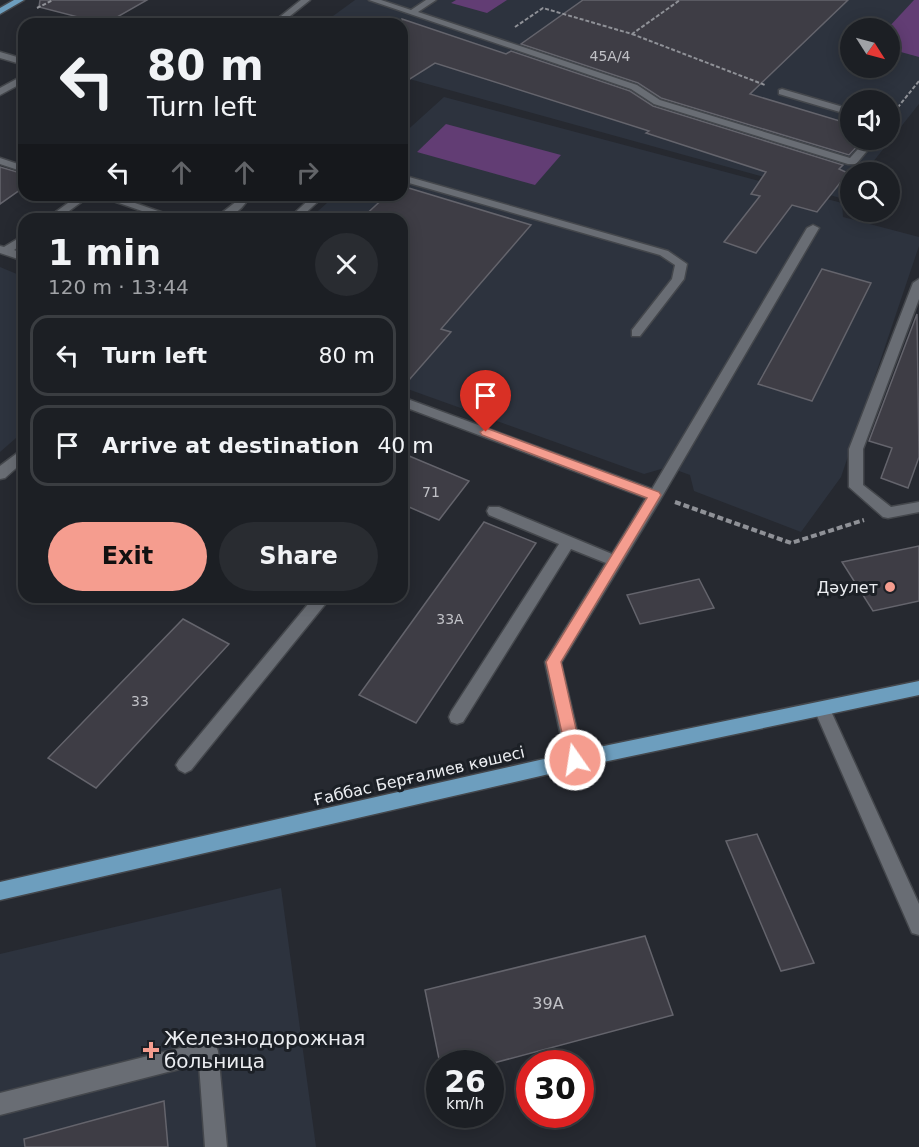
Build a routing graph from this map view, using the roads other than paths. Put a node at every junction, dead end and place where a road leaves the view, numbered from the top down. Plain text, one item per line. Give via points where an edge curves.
1 (20, 0) edge
2 (306, 0) edge
3 (373, 0) edge
4 (432, 0) edge
5 (0, 11) edge
6 (412, 12) junction
7 (283, 18) edge
8 (0, 55) edge
9 (18, 60) edge
10 (18, 82) edge
11 (0, 92) edge
12 (782, 92) road end
13 (840, 109) edge
14 (862, 150) edge
15 (0, 161) edge
16 (18, 167) edge
17 (408, 180) edge
18 (77, 201) edge
19 (119, 201) edge
20 (242, 201) edge
21 (313, 201) edge
22 (60, 213) edge
23 (157, 213) edge
24 (227, 213) edge
25 (300, 213) edge
26 (813, 228) dead end
27 (18, 241) edge
28 (2, 250) edge
29 (18, 256) edge
30 (919, 283) edge
31 (636, 333) dead end
32 (408, 403) edge
33 (18, 458) edge
34 (0, 474) edge
35 (655, 495) junction
36 (919, 507) edge
37 (494, 511) dead end
38 (568, 542) junction
39 (615, 561) junction
40 (318, 603) edge
41 (919, 688) edge
42 (822, 709) junction
43 (457, 717) dead end
44 (575, 760) junction
45 (185, 765) dead end
46 (0, 891) edge
47 (919, 926) edge
48 (0, 1104) edge
49 (216, 1147) edge

1 - 5 main road
2 - 7 street
3 - 6 street
4 - 6 street
6 - 14 street via 634,87 657,102 852,162
8 - 9 street
10 - 11 street
12 - 13 street
15 - 16 street
17 - 31 street via 664,253 681,264 678,279
18 - 22 street
19 - 23 street
20 - 24 street
21 - 25 street
26 - 35 street
27 - 28 street
28 - 29 street
30 - 36 street via 856,449 856,487 888,513
32 - 35 street
33 - 34 street
35 - 39 street
37 - 38 street
38 - 39 street
38 - 43 street
39 - 44 street via 553,662
40 - 45 street
41 - 42 main road, Ғаббас Берғалиев көшесі
42 - 44 main road, Ғаббас Берғалиев көшесі
42 - 47 street
44 - 46 main road, Ғаббас Берғалиев көшесі
48 - 49 street via 208,1051

